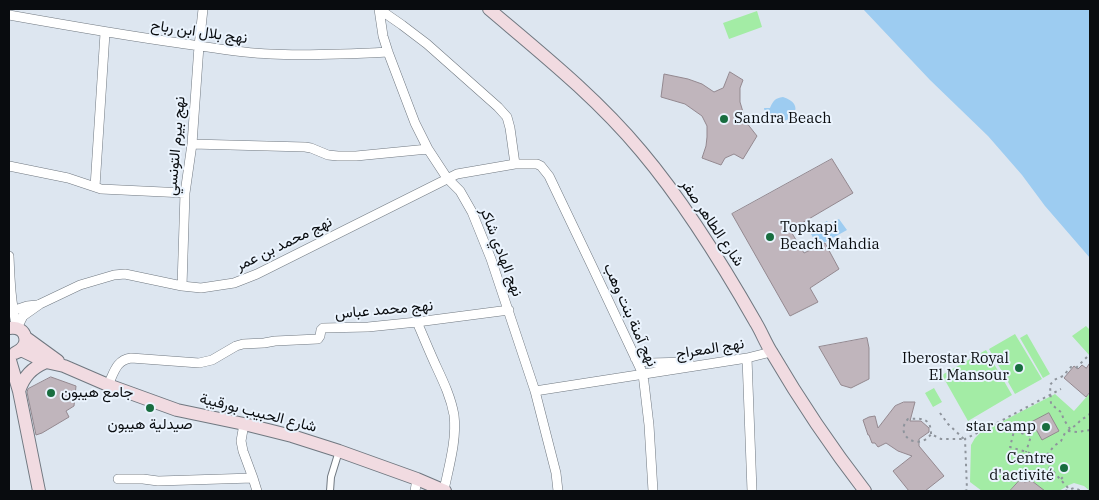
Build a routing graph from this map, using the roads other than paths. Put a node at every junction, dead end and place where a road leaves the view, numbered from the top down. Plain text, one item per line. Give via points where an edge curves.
1 (203, 9) edge
2 (379, 9) edge
3 (489, 9) edge
4 (9, 15) edge
5 (105, 32) junction
6 (199, 46) junction
7 (388, 52) junction
8 (192, 144) junction
9 (428, 149) junction
10 (515, 164) junction
11 (537, 164) joint
12 (9, 166) edge
13 (447, 178) junction
14 (94, 187) junction
15 (185, 193) junction
16 (9, 256) edge
17 (9, 285) edge
18 (182, 286) junction
19 (40, 304) junction
20 (509, 310) junction
21 (11, 311) edge
22 (417, 322) junction
23 (17, 331) edge
24 (771, 352) junction
25 (13, 355) edge
26 (635, 358) junction
27 (747, 358) junction
28 (46, 362) junction
29 (723, 362) junction
30 (64, 366) junction
31 (643, 374) junction
32 (108, 385) junction
33 (19, 391) junction
34 (535, 391) junction
35 (244, 424) junction
36 (339, 451) junction
37 (253, 478) junction
38 (118, 479) dead end
39 (416, 485) edge
40 (39, 491) edge
41 (257, 491) edge
42 (330, 491) edge
43 (445, 491) edge
44 (558, 491) edge
45 (653, 491) edge
46 (752, 491) edge
47 (865, 491) edge

1 - 6 street, نهج بيرم التونسي
2 - 7 street, نهج الهادي شاكر
2 - 10 street via 427,44 507,117
3 - 24 main road, شارع الطاهر صفر via 567,76 641,151 716,255
4 - 5 street, نهج بلال ابن رباح
5 - 6 street, نهج بلال ابن رباح
5 - 14 street
6 - 7 street, نهج بلال ابن رباح via 269,54
6 - 8 street, نهج بيرم التونسي
7 - 9 street, نهج الهادي شاكر
8 - 9 street via 305,147 338,156
8 - 15 street, نهج بيرم التونسي
9 - 13 street, نهج الهادي شاكر
10 - 11 street, نهج محمد بن عمر
10 - 13 street, نهج محمد بن عمر
11 - 26 street, نهج آمنة بنت وهب via 548,176
12 - 14 street via 68,178
13 - 18 street, نهج محمد بن عمر via 257,274 234,283 201,288
13 - 20 street, نهج الهادي شاكر via 460,191 472,212
14 - 15 street
15 - 18 street, نهج بيرم التونسي
16 - 17 street
17 - 21 street
18 - 19 street, نهج محمد بن عمر via 125,274 114,275 80,285
19 - 21 street
19 - 23 street, نهج محمد بن عمر via 23,316
20 - 22 street, نهج محمد عباس
20 - 34 street, نهج الهادي شاكر
21 - 23 street
22 - 32 street, نهج محمد عباس via 324,328 318,339 243,344 199,363 126,358 118,364
22 - 43 street via 450,397 454,415
23 - 25 main road via 25,344
23 - 30 main road, شارع الحبيب بورقيبة
24 - 27 street, نهج المعراج
24 - 47 main road, شارع الطاهر صفر via 828,442
25 - 28 main road, شارع الحبيب بورقيبة
25 - 33 main road
26 - 29 street via 650,363
26 - 31 street, نهج آمنة بنت وهب
27 - 29 street, نهج المعراج
27 - 46 street
28 - 30 main road, شارع الحبيب بورقيبة
28 - 33 main road via 24,378
29 - 31 street, نهج المعراج
30 - 32 main road, شارع الحبيب بورقيبة
31 - 34 street, نهج المعراج
31 - 45 street, نهج آمنة بنت وهب via 650,425
32 - 35 main road, شارع الحبيب بورقيبة via 177,410
33 - 40 main road
34 - 44 street, نهج الهادي شاكر
35 - 36 main road, شارع الحبيب بورقيبة
35 - 37 street via 241,441
36 - 39 main road, شارع الحبيب بورقيبة
36 - 42 street
37 - 38 street via 158,482
37 - 41 street
39 - 43 main road, شارع الحبيب بورقيبة

